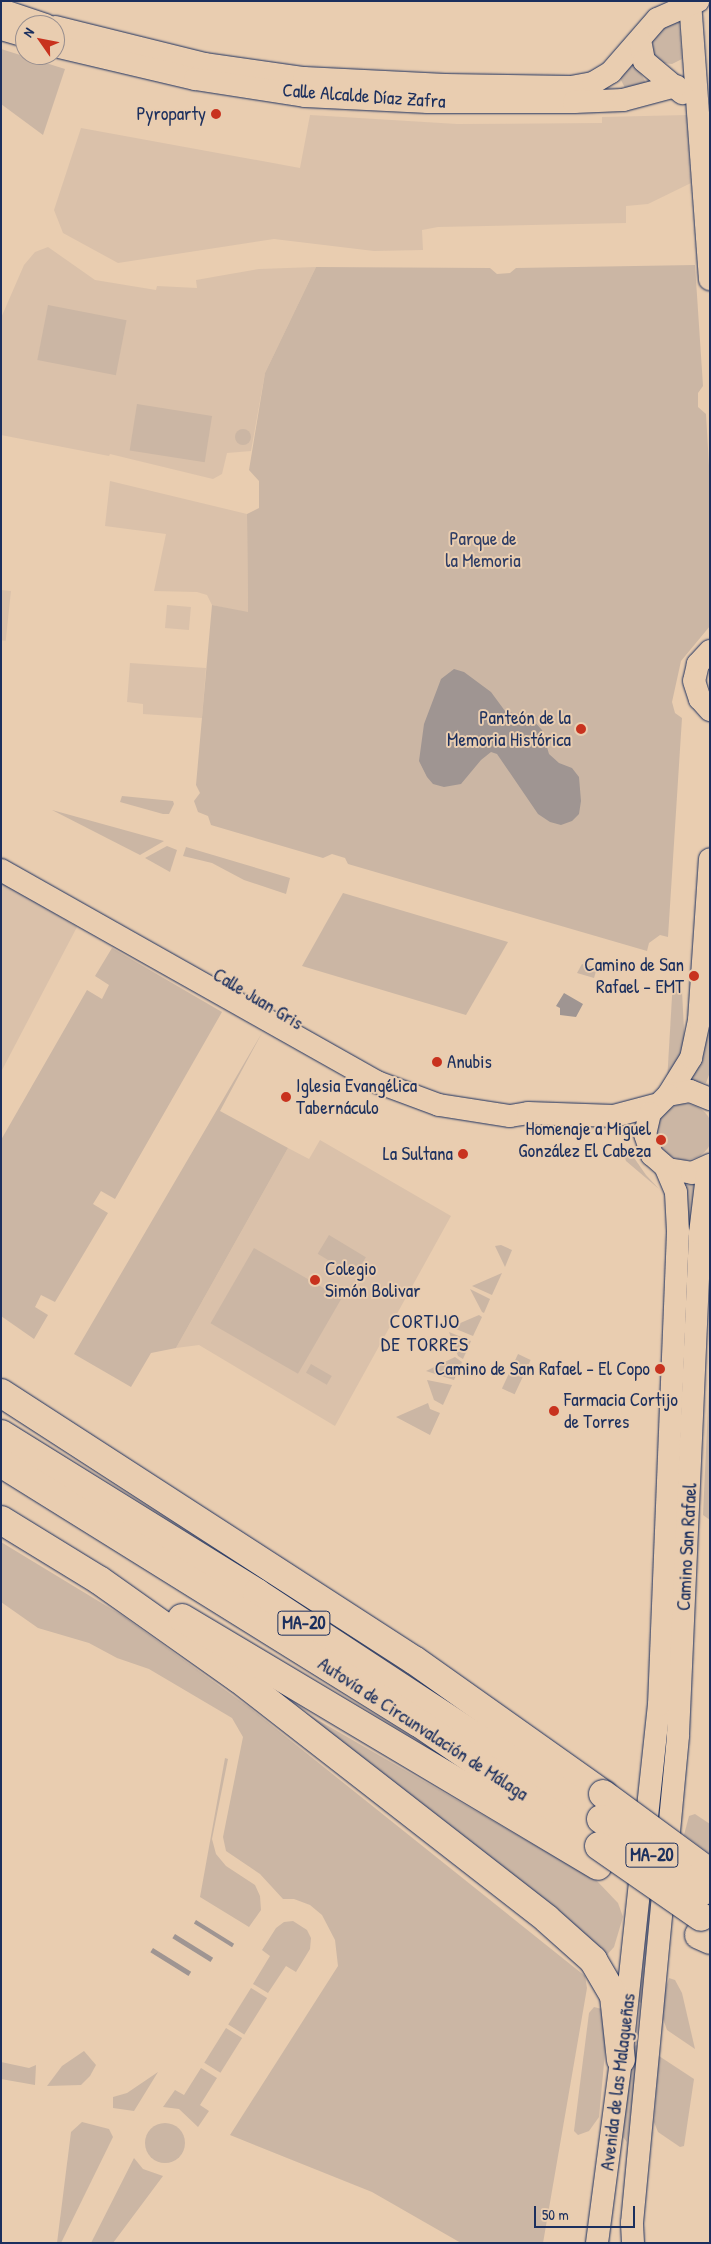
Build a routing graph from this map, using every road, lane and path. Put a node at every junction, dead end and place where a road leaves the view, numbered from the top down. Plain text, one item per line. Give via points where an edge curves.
1 (700, 2) edge
2 (1, 10) edge
3 (16, 15) edge
4 (1, 29) edge
5 (65, 30) edge
6 (15, 33) edge
7 (710, 39) edge
8 (640, 40) junction
9 (65, 48) edge
10 (693, 62) junction
11 (676, 86) junction
12 (697, 110) junction
13 (710, 278) edge
14 (710, 651) edge
15 (708, 714) edge
16 (1, 853) edge
17 (710, 860) edge
18 (1, 870) edge
19 (710, 1099) edge
20 (662, 1100) junction
21 (528, 1114) junction
22 (614, 1116) junction
23 (645, 1134) junction
24 (709, 1166) edge
25 (666, 1168) junction
26 (1, 1393) edge
27 (1, 1434) edge
28 (1, 1463) edge
29 (1, 1508) edge
30 (1, 1520) edge
31 (602, 1806) junction
32 (599, 1856) junction
33 (706, 1906) edge
34 (637, 1921) joint
35 (661, 1927) joint
36 (621, 2060) junction
37 (597, 2243) edge
38 (633, 2243) edge

1 - 8 main road, Calle Alcalde Díaz Zafra via 657,19
1 - 10 main road
2 - 3 main road
4 - 6 main road
5 - 8 main road, Calle Alcalde Díaz Zafra via 204,64 304,78 445,86 571,87 593,83 611,72
7 - 10 main road
8 - 11 main road via 644,61
9 - 11 main road, Calle Alcalde Díaz Zafra via 195,79 305,96 428,102 623,100
10 - 11 main road
10 - 12 main road
11 - 12 main road
12 - 13 main road
14 - 15 main road via 698,664 694,676 696,691
16 - 21 main road, Calle Juan Gris via 60,884 379,1071 438,1094
17 - 20 main road via 700,1020 690,1058
18 - 21 main road, Calle Juan Gris via 378,1082 440,1105 510,1116
19 - 20 main road, Calle Juan Gris via 688,1091
20 - 22 main road, Calle Juan Gris
20 - 23 main road via 647,1119
21 - 22 main road, Calle Juan Gris
22 - 23 main road, Calle Juan Gris
23 - 25 main road, Camino San Rafael via 652,1155
24 - 25 main road via 687,1173
24 - 35 main road, Camino San Rafael via 700,1233 678,1735
25 - 34 main road, Camino San Rafael via 676,1192 676,1280 659,1705
26 - 31 highway via 414,1660
27 - 31 highway, Autovía de Circunvalación de Málaga / MA-20
28 - 32 highway, Autovía de Circunvalación de Málaga / MA-20 via 419,1723
29 - 32 highway
30 - 36 highway via 99,1580 239,1679 547,1919 593,1960 614,1996
31 - 33 highway, Autovía de Circunvalación de Málaga / MA-20, bridge
32 - 33 highway, Autovía de Circunvalación de Málaga / MA-20, bridge
34 - 36 main road, Avenida de las Malagueñas
35 - 38 main road, Avenida de las Malagueñas via 632,2223
36 - 37 main road, Avenida de las Malagueñas

